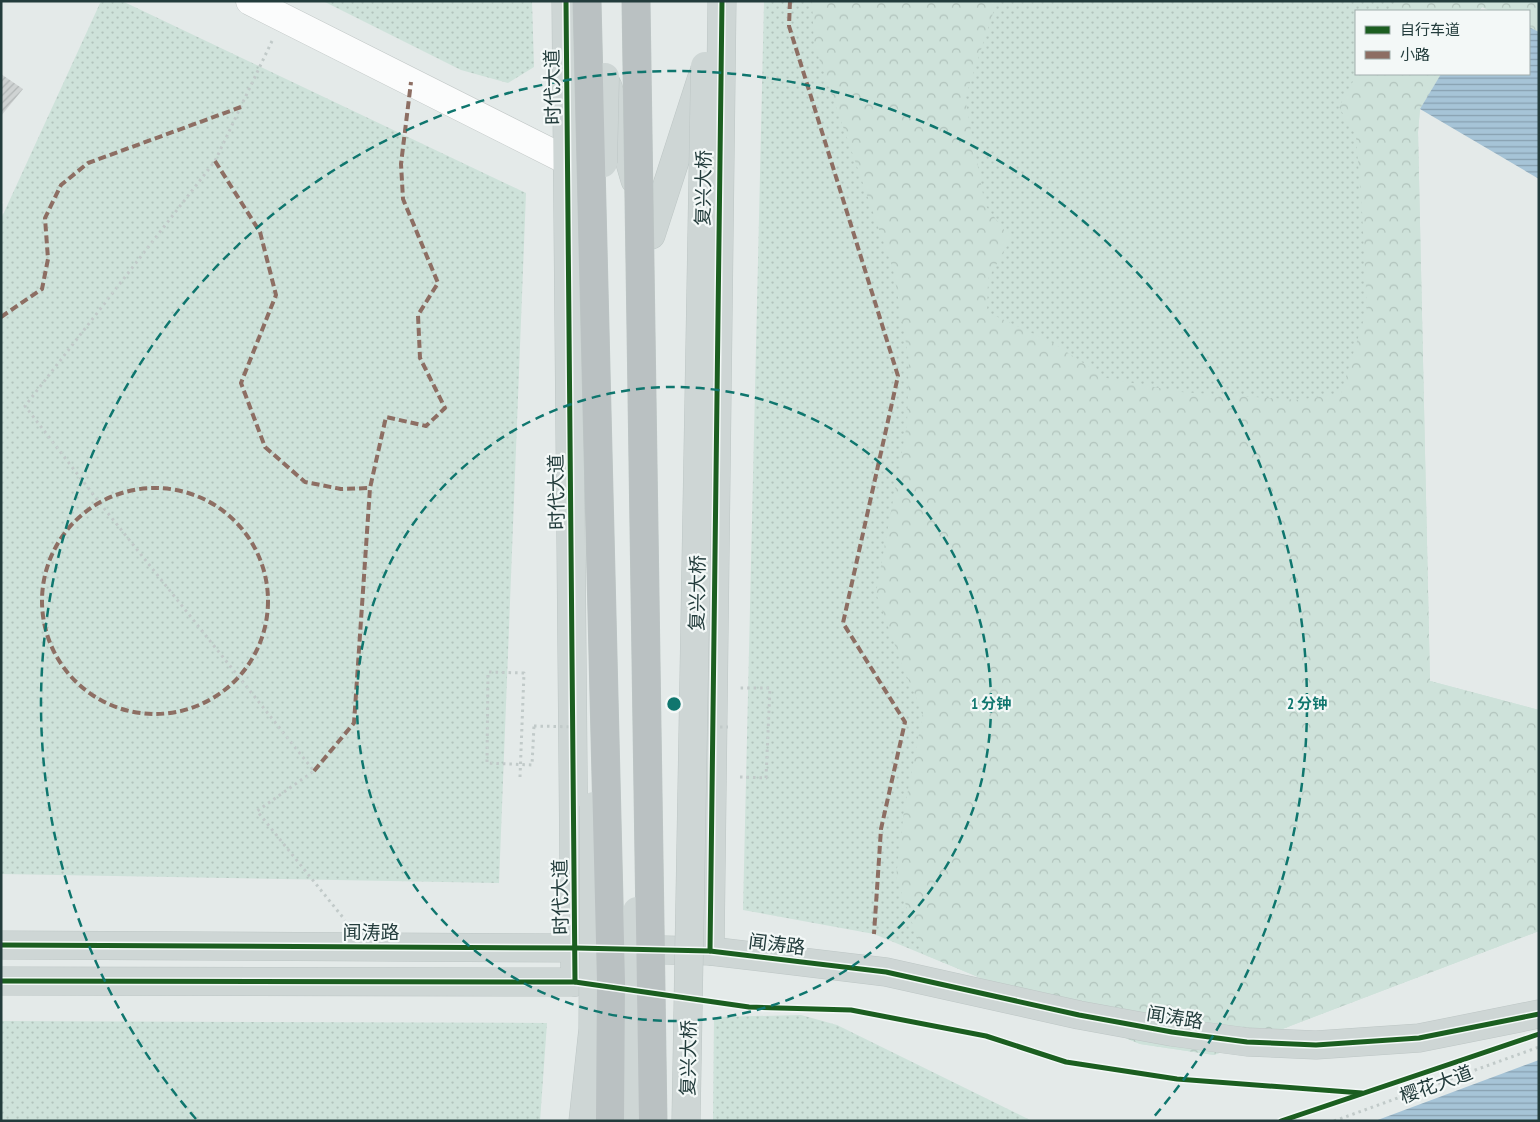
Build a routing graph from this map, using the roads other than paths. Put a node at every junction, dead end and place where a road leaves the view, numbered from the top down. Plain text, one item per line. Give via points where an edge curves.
1 (250, 1) edge
2 (566, 1) edge
3 (583, 1) edge
4 (587, 1) edge
5 (636, 1) edge
6 (715, 1) edge
7 (722, 1) edge
8 (705, 66) junction
9 (605, 77) junction
10 (568, 161) junction
11 (651, 235) junction
12 (1, 945) edge
13 (576, 948) junction
14 (710, 951) junction
15 (1, 981) edge
16 (576, 982) junction
17 (1539, 1014) edge
18 (583, 1121) edge
19 (610, 1121) edge
20 (633, 1121) edge
21 (653, 1121) edge
22 (686, 1121) edge

1 - 10 street
2 - 10 main road, 时代大道
3 - 9 main road
4 - 19 highway, bridge via 611,982
5 - 21 highway, 复兴大桥, bridge
6 - 8 main road
7 - 14 main road
8 - 11 main road, bridge
8 - 22 main road, 复兴大桥, bridge
9 - 11 main road, bridge
9 - 18 main road, bridge via 594,728 593,1029
10 - 13 main road, 时代大道
11 - 20 main road, bridge
12 - 13 main road, 闻涛路
13 - 14 main road, 闻涛路
13 - 16 main road, 时代大道
14 - 16 main road, 闻涛路
14 - 17 main road, 闻涛路 via 886,972 1079,1015 1247,1042 1316,1045 1419,1038
15 - 16 main road, 闻涛路

